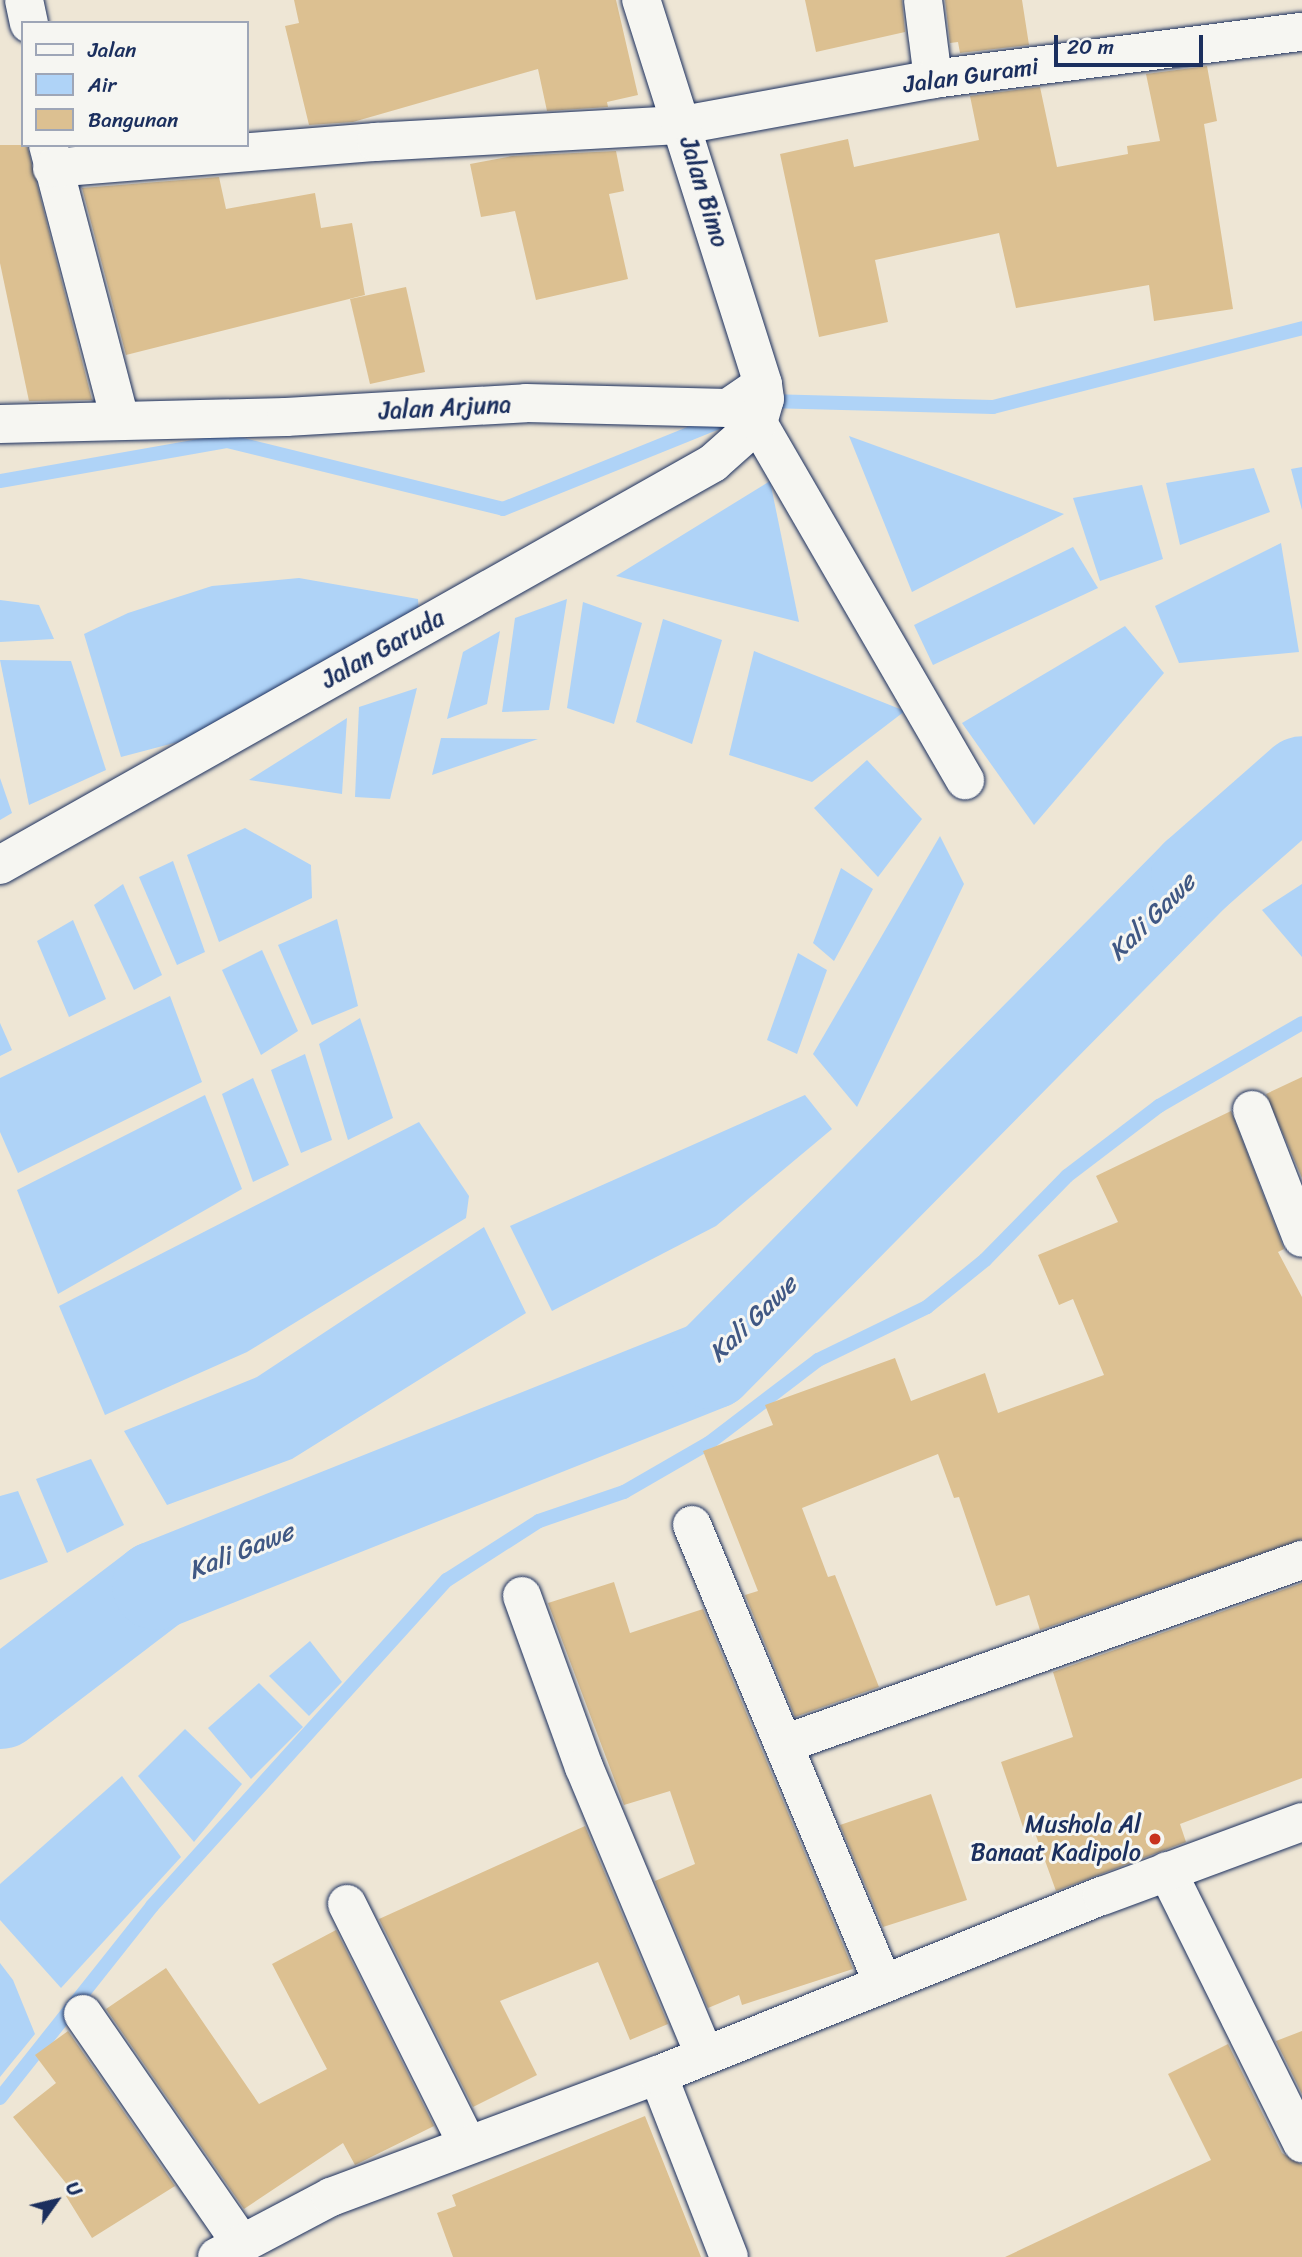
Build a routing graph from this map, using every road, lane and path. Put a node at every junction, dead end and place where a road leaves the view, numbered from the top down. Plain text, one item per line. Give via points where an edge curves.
1 (24, 0) edge
2 (641, 0) edge
3 (923, 0) edge
4 (29, 21) edge
5 (1302, 32) edge
6 (933, 79) junction
7 (683, 125) junction
8 (50, 156) edge
9 (762, 402) junction
10 (120, 419) junction
11 (0, 424) edge
12 (965, 780) dead end
13 (0, 865) edge
14 (1252, 1110) dead end
15 (1302, 1238) edge
16 (692, 1525) dead end
17 (1302, 1560) edge
18 (522, 1596) dead end
19 (784, 1744) junction
20 (1302, 1822) edge
21 (1167, 1871) junction
22 (347, 1904) dead end
23 (883, 1984) junction
24 (83, 2014) dead end
25 (704, 2054) junction
26 (657, 2075) junction
27 (1302, 2143) edge
28 (467, 2144) junction
29 (229, 2250) edge
30 (729, 2257) edge

1 - 4 street
2 - 7 street, Jalan Bimo
3 - 6 street
5 - 6 street, Jalan Gurami
6 - 7 street, Jalan Gurami
7 - 8 street, Jalan Gurami
7 - 9 street, Jalan Bimo
8 - 10 street
9 - 10 street, Jalan Arjuna via 728,408 526,403 286,417
9 - 12 street, Jalan Bimo
9 - 13 street, Jalan Garuda via 713,463
10 - 11 street, Jalan Arjuna
14 - 15 street
16 - 19 street
17 - 19 street
18 - 25 street via 584,1767
19 - 23 street
20 - 21 street
21 - 23 street
21 - 27 street
22 - 28 street
23 - 25 street
24 - 29 street
25 - 26 street
26 - 28 street
26 - 30 street
28 - 29 street via 331,2197

